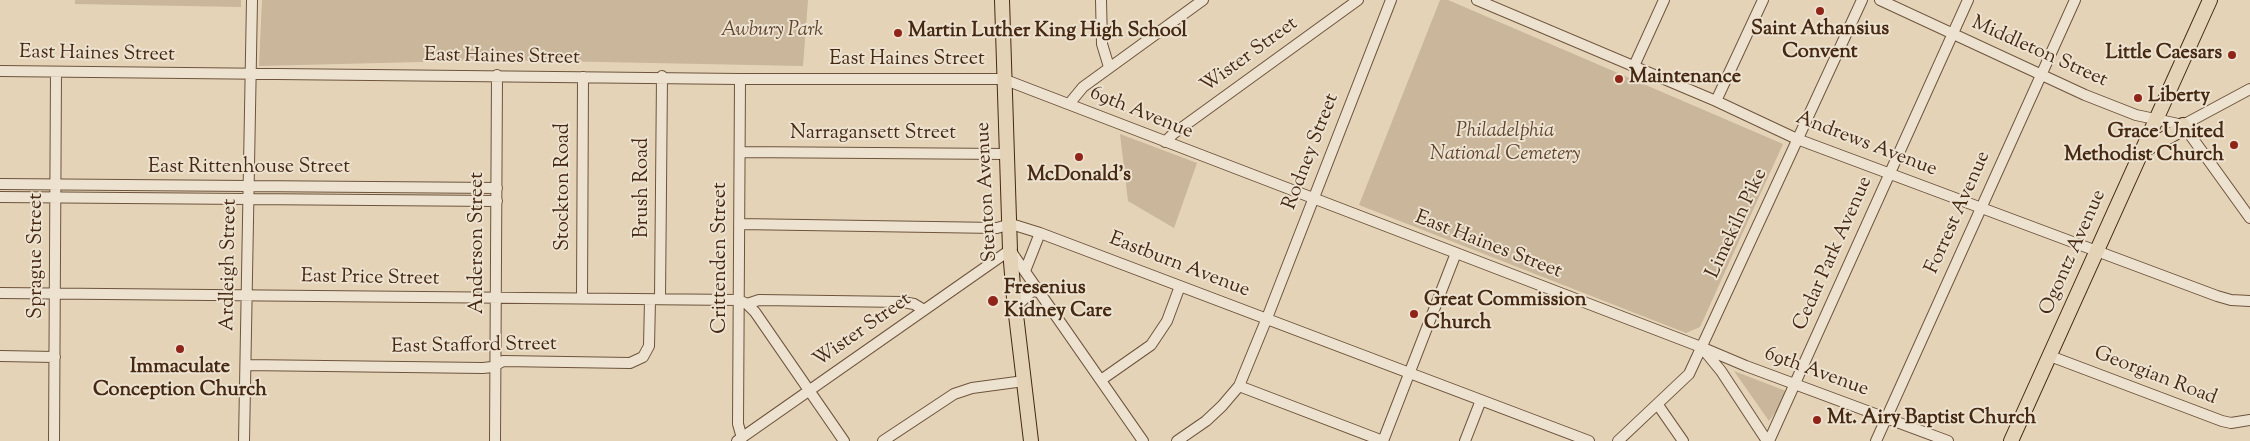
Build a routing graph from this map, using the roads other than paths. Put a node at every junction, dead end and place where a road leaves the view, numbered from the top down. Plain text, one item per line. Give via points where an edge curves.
1 (252, 0) edge
2 (1002, 0) edge
3 (1101, 0) edge
4 (1203, 0) edge
5 (1358, 0) edge
6 (1477, 0) edge
7 (1664, 0) edge
8 (1763, 0) edge
9 (1862, 0) edge
10 (1880, 0) edge
11 (1968, 0) edge
12 (2074, 0) edge
13 (2210, 0) edge
14 (1390, 1) edge
15 (1191, 4) edge
16 (1953, 34) junction
17 (1634, 66) junction
18 (1109, 68) junction
19 (0, 71) edge
20 (56, 72) junction
21 (249, 74) junction
22 (2041, 74) junction
23 (497, 75) junction
24 (662, 76) junction
25 (583, 77) junction
26 (740, 79) junction
27 (1004, 79) junction
28 (2250, 89) edge
29 (1716, 101) junction
30 (1069, 104) junction
31 (2158, 119) junction
32 (2183, 125) junction
33 (1797, 139) junction
34 (1165, 142) junction
35 (2142, 151) junction
36 (740, 152) junction
37 (1006, 154) junction
38 (1890, 174) junction
39 (1266, 180) joint
40 (0, 184) edge
41 (56, 185) junction
42 (248, 186) junction
43 (497, 188) junction
44 (0, 197) edge
45 (56, 197) junction
46 (1312, 198) junction
47 (248, 199) junction
48 (497, 201) junction
49 (1981, 208) junction
50 (2250, 218) edge
51 (739, 224) junction
52 (1011, 224) junction
53 (1040, 232) junction
54 (1010, 250) junction
55 (1456, 252) junction
56 (2097, 252) junction
57 (1025, 271) junction
58 (1180, 286) junction
59 (1038, 292) junction
60 (0, 293) edge
61 (55, 294) junction
62 (247, 295) junction
63 (496, 298) junction
64 (582, 298) junction
65 (655, 300) junction
66 (2250, 301) edge
67 (743, 302) junction
68 (1015, 308) junction
69 (924, 310) junction
70 (1267, 318) junction
71 (1701, 347) junction
72 (0, 356) edge
73 (2050, 356) junction
74 (54, 357) junction
75 (496, 364) junction
76 (246, 365) junction
77 (1409, 373) junction
78 (1101, 380) junction
79 (1024, 381) junction
80 (1795, 384) junction
81 (1239, 386) junction
82 (809, 390) junction
83 (1481, 400) junction
84 (1658, 404) junction
85 (1886, 418) junction
86 (2250, 420) edge
87 (739, 439) edge
88 (54, 441) edge
89 (244, 441) edge
90 (495, 441) edge
91 (844, 441) edge
92 (884, 441) edge
93 (1031, 441) edge
94 (1143, 441) edge
95 (1176, 441) edge
96 (1383, 441) edge
97 (1465, 441) edge
98 (1589, 441) edge
99 (1618, 441) edge
100 (1683, 441) edge
101 (1768, 441) edge
102 (1876, 441) edge
103 (1948, 441) edge
104 (2011, 441) edge

1 - 21 street, Ardleigh Street
2 - 27 main road, Stenton Avenue
3 - 18 street via 1102,44
4 - 15 street
5 - 34 street, Wister Street
6 - 17 street, Andrews Avenue
7 - 17 street
8 - 29 street
9 - 33 street, Limekiln Pike
10 - 16 street, Middleton Street
11 - 16 street, Cedar Park Avenue
12 - 22 street, Forrest Avenue
13 - 31 main road, Ogontz Avenue
14 - 46 street, Rodney Street
15 - 18 street
16 - 22 street, Middleton Street
16 - 38 street, Cedar Park Avenue
17 - 29 street, Andrews Avenue
18 - 30 street via 1083,87
19 - 20 street, East Haines Street
20 - 21 street, East Haines Street
20 - 41 street, Sprague Street
21 - 23 street, East Haines Street
21 - 42 street, Ardleigh Street
22 - 31 street, Middleton Street via 2136,115
22 - 49 street, Forrest Avenue
23 - 25 street, East Haines Street
23 - 43 street, Anderson Street
24 - 25 street, East Haines Street
24 - 26 street, East Haines Street
24 - 65 street, Brush Road
25 - 64 street, Stockton Road
26 - 27 street, East Haines Street
26 - 36 street, Crittenden Street
27 - 30 street, 69th Avenue
27 - 37 main road, Stenton Avenue
28 - 32 street
29 - 33 street, Andrews Avenue
30 - 34 street, 69th Avenue
31 - 32 street, Middleton Street
31 - 35 main road, Ogontz Avenue
32 - 35 main road
32 - 50 street
33 - 38 street, Andrews Avenue
33 - 71 street, Limekiln Pike
34 - 39 street, 69th Avenue
35 - 56 main road, Ogontz Avenue
36 - 37 street, Narragansett Street
36 - 51 street, Crittenden Street
37 - 52 main road, Stenton Avenue
38 - 49 street, Andrews Avenue
38 - 80 street, Cedar Park Avenue
39 - 46 street, East Haines Street
40 - 41 street, East Rittenhouse Street
41 - 42 street, East Rittenhouse Street
41 - 45 street, Sprague Street
42 - 43 street, East Rittenhouse Street
42 - 47 street, Ardleigh Street
43 - 48 street, Anderson Street
44 - 45 street, East Rittenhouse Street
45 - 47 street, East Rittenhouse Street
45 - 61 street, Sprague Street
46 - 55 street, East Haines Street
46 - 70 street, Rodney Street
47 - 48 street, East Rittenhouse Street
47 - 62 street, Ardleigh Street
48 - 63 street, Anderson Street
49 - 56 street, Andrews Avenue
49 - 85 street, Forrest Avenue
51 - 52 street, Eastburn Avenue via 997,228
51 - 67 street, Crittenden Street
52 - 53 street, Eastburn Avenue
52 - 54 main road, Stenton Avenue
53 - 57 street
53 - 58 street, Eastburn Avenue
54 - 57 street
54 - 68 main road, Stenton Avenue
54 - 69 street, Wister Street
55 - 71 street, East Haines Street
55 - 77 street
56 - 66 street, Andrews Avenue via 2218,296
56 - 73 main road, Ogontz Avenue
57 - 59 street
58 - 70 street, Eastburn Avenue
58 - 78 street via 1167,321 1151,345
59 - 68 street via 1032,291 1024,296
59 - 78 street
60 - 61 street, East Price Street
61 - 62 street, East Price Street
61 - 74 street, Sprague Street
62 - 63 street, East Price Street
62 - 76 street, Ardleigh Street
63 - 64 street, East Price Street
63 - 75 street, Anderson Street
64 - 65 street, East Price Street
65 - 67 street, East Price Street
65 - 75 street, East Stafford Street via 649,346 639,360 630,363 503,361
67 - 69 street, East Price Street via 903,302
67 - 82 street via 755,312
67 - 87 street, Crittenden Street
68 - 79 main road, Stenton Avenue
69 - 82 street, Wister Street
70 - 77 street, Eastburn Avenue
70 - 81 street, Rodney Street
71 - 80 street, 69th Avenue
71 - 84 street, Limekiln Pike via 1689,374
71 - 101 street, East Haines Street
72 - 74 street
73 - 86 street, Georgian Road via 2222,421 2237,423
73 - 104 main road, Ogontz Avenue
74 - 88 street, Sprague Street
75 - 76 street, East Stafford Street via 487,368
75 - 90 street, Anderson Street
76 - 89 street, Ardleigh Street
77 - 83 street, Eastburn Avenue
77 - 96 street
78 - 94 street
79 - 92 street via 972,388 954,394
79 - 93 main road, Stenton Avenue
80 - 85 street, 69th Avenue
80 - 101 street, Cedar Park Avenue
81 - 95 street, Rodney Street via 1206,421
81 - 96 street
82 - 87 street, Wister Street
82 - 91 street
83 - 97 street
83 - 98 street, Eastburn Avenue
84 - 99 street, Limekiln Pike
84 - 100 street
85 - 102 street, Forrest Avenue
85 - 103 street, 69th Avenue

